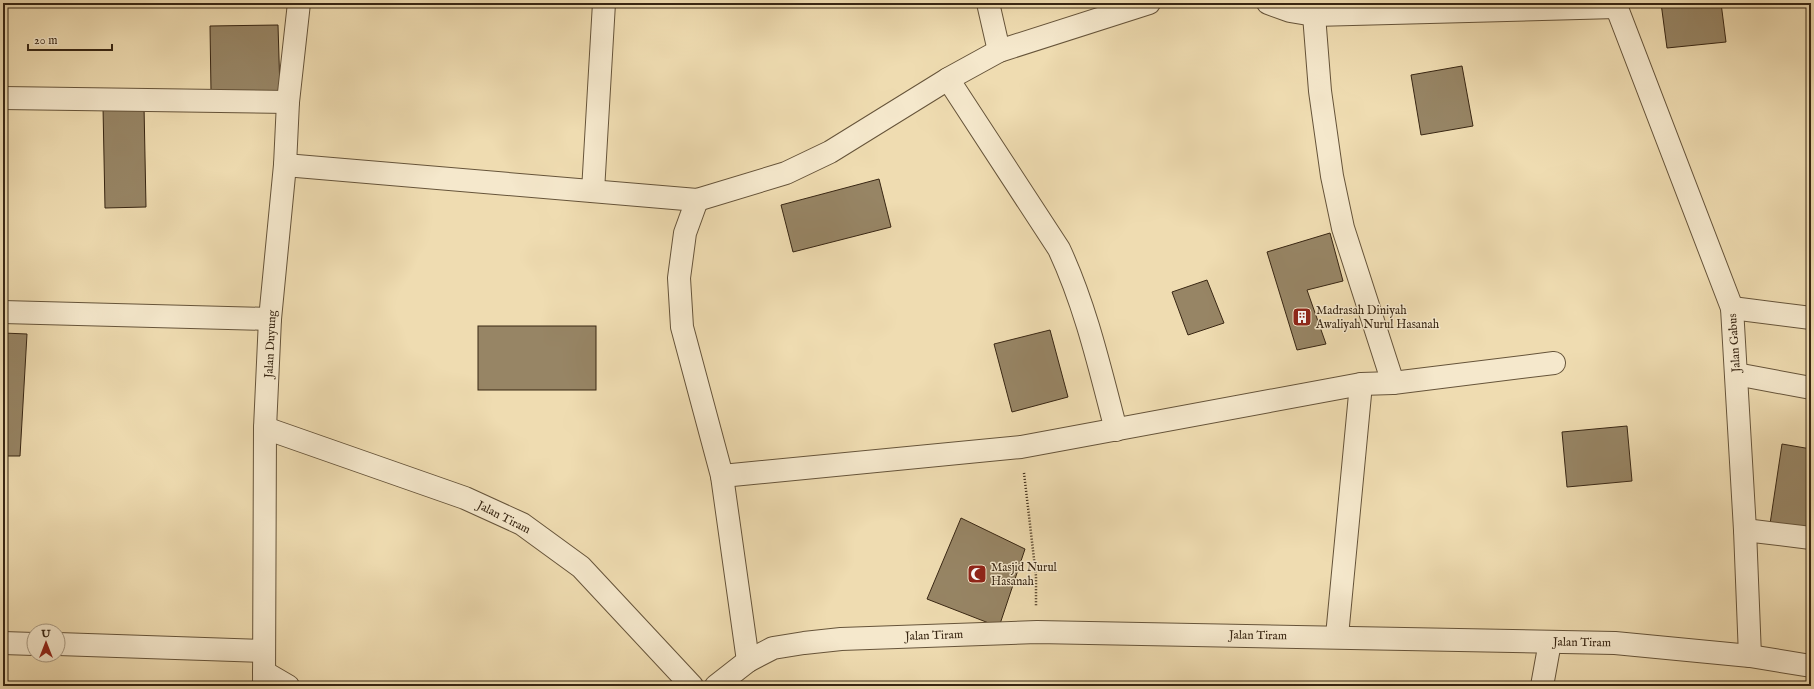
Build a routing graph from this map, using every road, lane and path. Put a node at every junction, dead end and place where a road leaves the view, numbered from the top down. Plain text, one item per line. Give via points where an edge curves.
1 (299, 3) edge
2 (604, 3) edge
3 (988, 3) edge
4 (1149, 3) edge
5 (1268, 3) edge
6 (1616, 5) edge
7 (1314, 16) junction
8 (999, 51) junction
9 (948, 79) junction
10 (3, 98) edge
11 (288, 102) junction
12 (284, 165) junction
13 (593, 191) junction
14 (697, 200) junction
15 (1732, 308) junction
16 (3, 312) edge
17 (1811, 318) edge
18 (270, 319) junction
19 (1554, 363) dead end
20 (1736, 374) junction
21 (1393, 383) junction
22 (1361, 384) junction
23 (1811, 388) edge
24 (265, 428) junction
25 (1116, 430) junction
26 (1021, 447) junction
27 (722, 476) junction
28 (1745, 530) junction
29 (1811, 538) edge
30 (1037, 632) junction
31 (1337, 636) junction
32 (1550, 642) junction
33 (3, 643) edge
34 (26, 644) edge
35 (66, 644) edge
36 (263, 651) junction
37 (1750, 656) junction
38 (748, 661) junction
39 (1811, 666) edge
40 (264, 679) edge
41 (288, 686) edge
42 (692, 686) edge
43 (716, 686) edge
44 (1542, 686) edge

1 - 11 street, Jalan Duyung
2 - 13 street
3 - 8 street
4 - 8 street
5 - 7 street
6 - 7 street
6 - 15 street, Jalan Gabus
7 - 21 street via 1320,91 1332,176 1344,228
8 - 9 street
9 - 14 street via 830,152 786,173
9 - 25 street via 1059,249 1083,307
10 - 11 street
11 - 12 street, Jalan Duyung
12 - 13 street
12 - 18 street, Jalan Duyung
13 - 14 street
14 - 27 street via 685,233 679,278 682,327
15 - 17 street
15 - 20 street, Jalan Gabus
16 - 18 street
18 - 24 street, Jalan Duyung
19 - 21 street
20 - 23 street
20 - 28 street, Jalan Gabus
21 - 22 street
22 - 25 street
22 - 31 street
24 - 36 street, Jalan Duyung
24 - 42 street, Jalan Tiram via 465,498 522,524 581,566
25 - 26 street
26 - 27 street
26 - 30 path via 1036,576
27 - 38 street
28 - 29 street
28 - 37 street, Jalan Gabus
30 - 31 street, Jalan Tiram
30 - 38 street, Jalan Tiram via 841,639 773,648
31 - 32 street, Jalan Tiram
32 - 37 street, Jalan Tiram via 1615,643
32 - 44 street
33 - 34 street
35 - 36 street
36 - 40 street, Jalan Duyung
37 - 39 street, Jalan Tiram
38 - 43 street, Jalan Tiram
40 - 41 street

